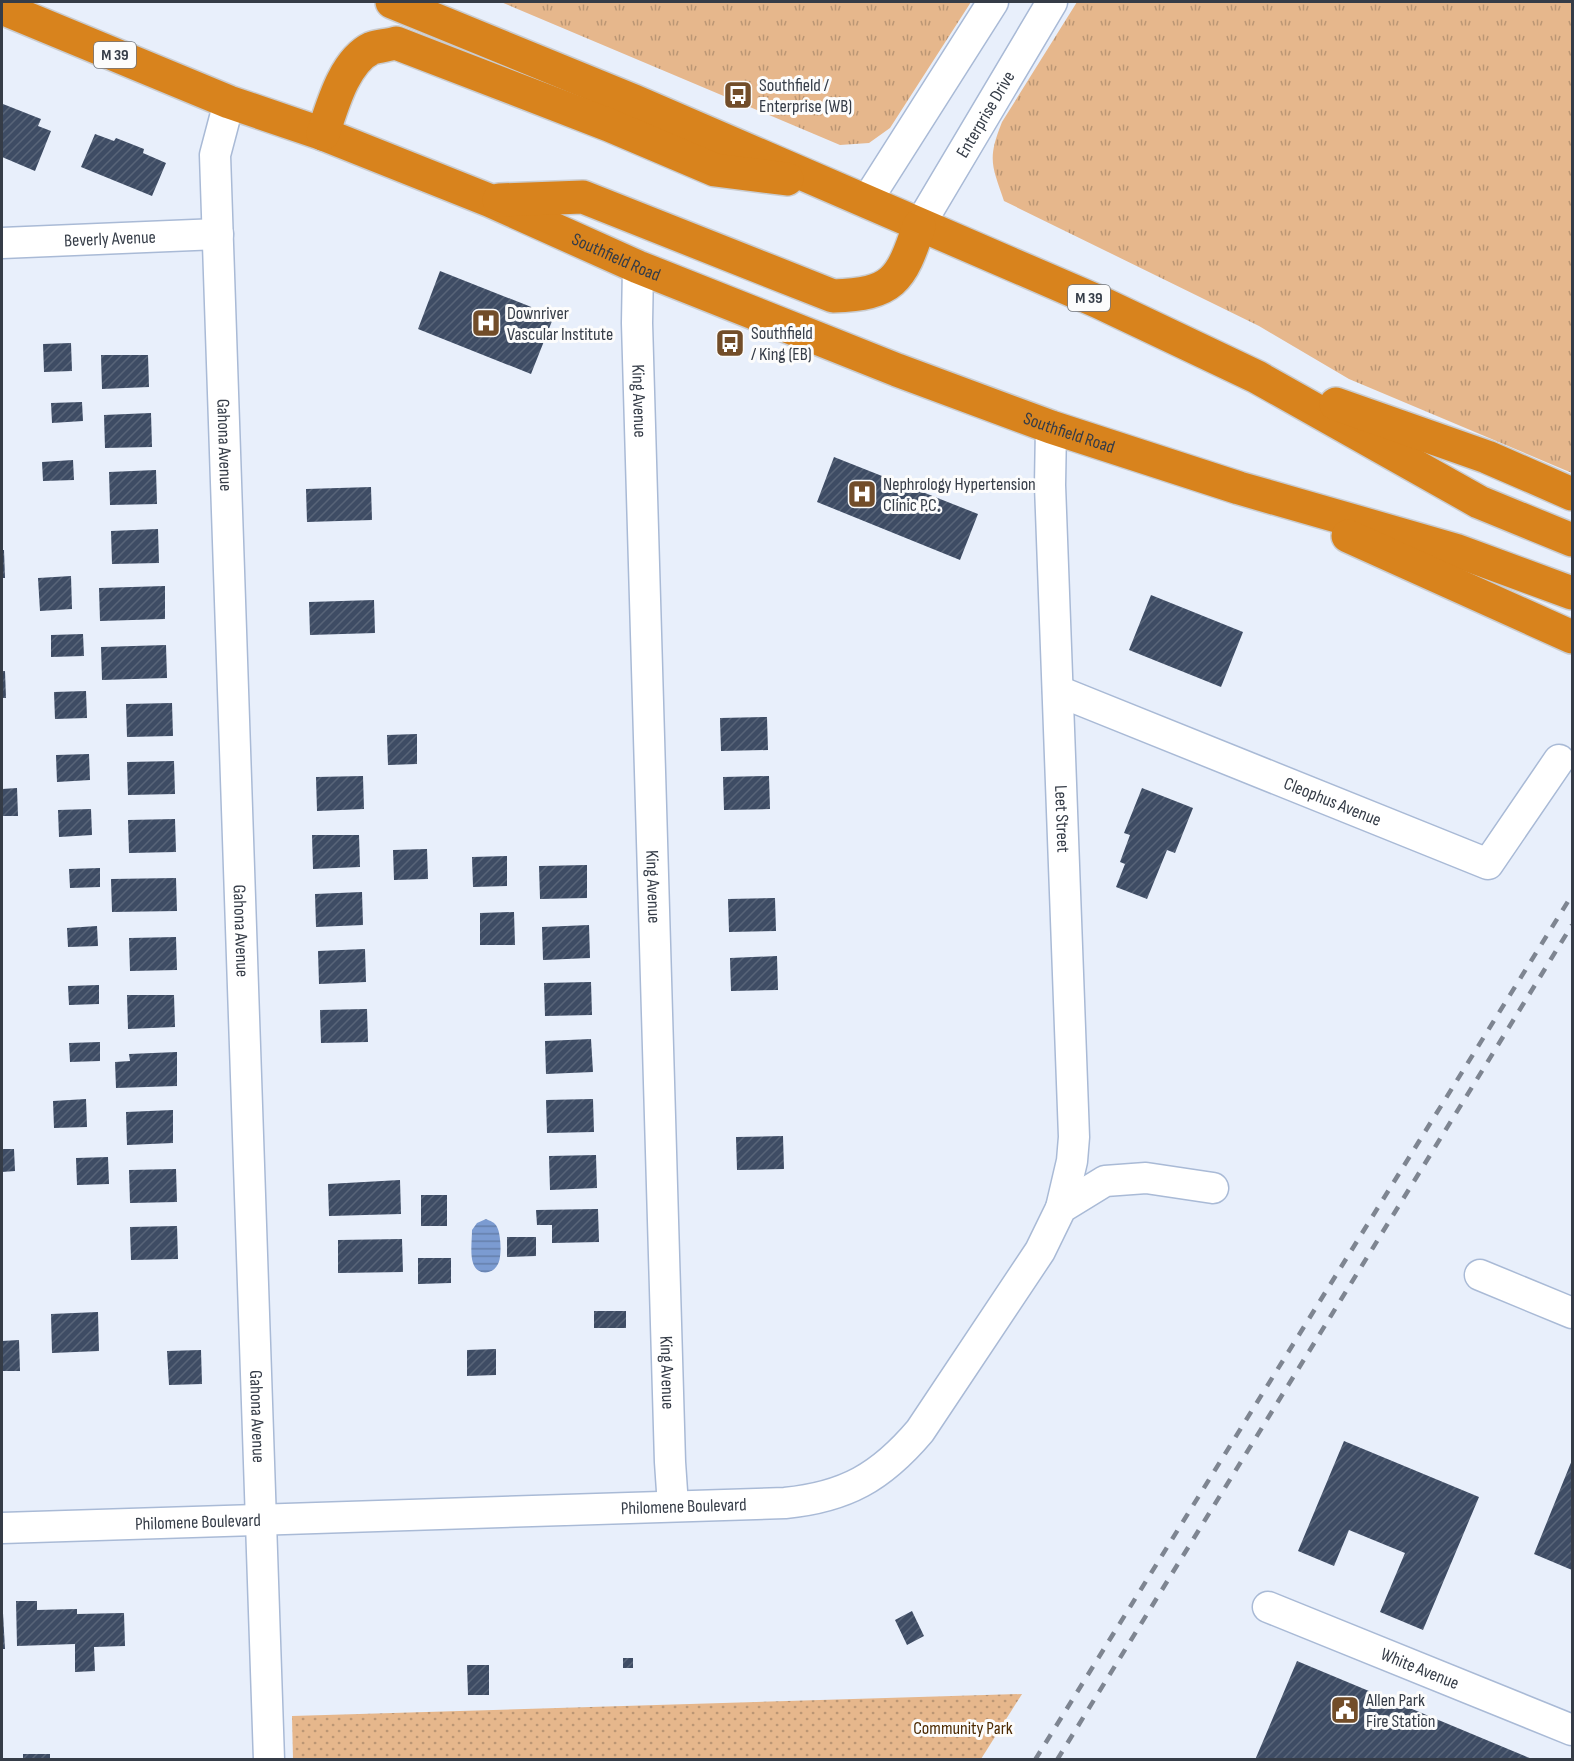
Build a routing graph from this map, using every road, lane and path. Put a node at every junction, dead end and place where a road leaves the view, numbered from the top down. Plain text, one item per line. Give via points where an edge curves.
1 (392, 2) edge
2 (993, 2) edge
3 (1052, 2) edge
4 (2, 8) edge
5 (229, 102) junction
6 (323, 134) junction
7 (825, 184) junction
8 (491, 201) junction
9 (866, 202) junction
10 (919, 226) junction
11 (218, 234) junction
12 (2, 243) edge
13 (638, 267) junction
14 (1257, 377) junction
15 (1051, 427) junction
16 (1239, 488) junction
17 (1572, 494) edge
18 (1572, 540) edge
19 (1572, 593) edge
20 (1572, 637) edge
21 (1059, 691) junction
22 (1559, 760) dead end
23 (1213, 1188) dead end
24 (1061, 1208) junction
25 (1480, 1275) dead end
26 (1572, 1313) edge
27 (673, 1506) junction
28 (261, 1519) junction
29 (2, 1528) edge
30 (1268, 1607) dead end
31 (1572, 1730) edge
32 (269, 1760) edge

1 - 7 highway, M 39
2 - 9 street
3 - 10 street, Enterprise Drive
4 - 5 highway, Southfield Road / M 39
5 - 6 highway, Southfield Road / M 39
5 - 11 street, Gahona Avenue via 215,156
6 - 7 highway via 353,64 372,49 396,44 715,170
6 - 8 highway, Southfield Road / M 39
7 - 9 highway, M 39
8 - 10 highway via 583,197 833,296 860,295 883,288 901,273
8 - 13 highway, Southfield Road / M 39
9 - 10 highway, M 39
10 - 14 highway, M 39 via 1099,302
11 - 12 street, Beverly Avenue
11 - 28 street, Gahona Avenue
13 - 15 highway, Southfield Road / M 39
13 - 27 street, King Avenue
14 - 17 highway, M 39 via 1487,457
14 - 18 highway, M 39 via 1479,502
15 - 16 highway, Southfield Road / M 39
15 - 21 street, Leet Street
16 - 19 highway, Southfield Road / M 39 via 1455,550
16 - 20 highway, Southfield Road / M 39
21 - 22 street, Cleophus Avenue via 1488,864
21 - 24 street, Leet Street via 1074,1137
23 - 24 street via 1146,1178 1105,1181
24 - 27 street, Philomene Boulevard via 1040,1251 920,1431 880,1470 848,1489 810,1500
25 - 26 street
27 - 28 street, Philomene Boulevard
28 - 29 street, Philomene Boulevard
28 - 32 street, Gahona Avenue
30 - 31 street, White Avenue

